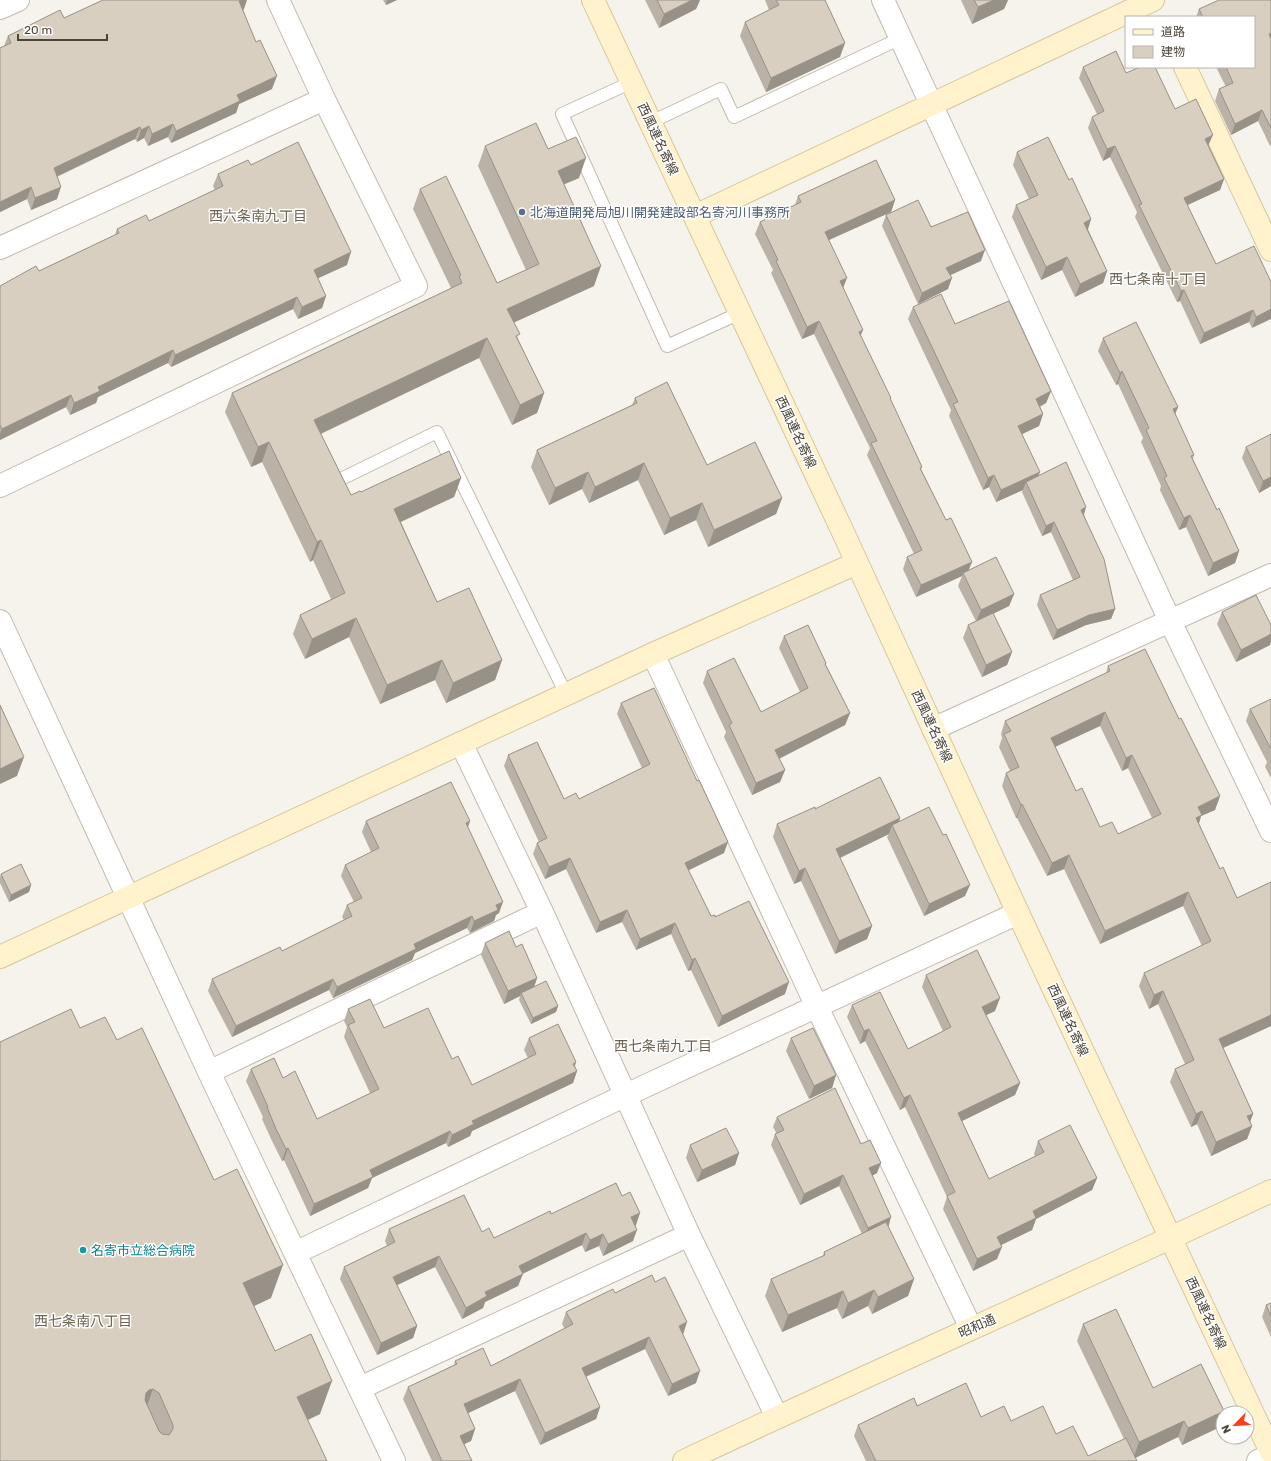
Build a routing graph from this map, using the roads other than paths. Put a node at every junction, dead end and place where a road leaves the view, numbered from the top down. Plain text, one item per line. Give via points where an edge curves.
1 (18, 0) edge
2 (278, 0) edge
3 (593, 0) edge
4 (883, 0) edge
5 (1153, 0) edge
6 (0, 8) edge
7 (1161, 16) edge
8 (901, 38) junction
9 (1185, 68) edge
10 (632, 82) junction
11 (324, 99) junction
12 (932, 104) junction
13 (651, 122) junction
14 (695, 216) junction
15 (0, 248) edge
16 (1271, 250) edge
17 (740, 314) junction
18 (337, 481) edge
19 (0, 486) edge
20 (857, 564) junction
21 (1271, 575) edge
22 (1170, 621) junction
23 (2, 630) edge
24 (653, 654) junction
25 (566, 694) junction
26 (933, 729) junction
27 (460, 743) junction
28 (1271, 831) edge
29 (128, 896) junction
30 (542, 912) junction
31 (1018, 913) junction
32 (0, 957) edge
33 (817, 1007) junction
34 (209, 1072) junction
35 (626, 1095) junction
36 (1271, 1191) edge
37 (689, 1235) junction
38 (1171, 1239) junction
39 (295, 1253) junction
40 (972, 1328) junction
41 (360, 1388) junction
42 (777, 1417) junction
43 (1271, 1452) edge
44 (1271, 1455) edge
45 (394, 1461) edge
46 (684, 1461) edge
47 (1258, 1461) edge

1 - 6 street
2 - 11 street
3 - 10 street, 西風連名寄線
4 - 8 street
5 - 7 street
5 - 12 street
8 - 12 street
8 - 13 lane via 734,117 721,89
9 - 16 street
10 - 13 street, 西風連名寄線
10 - 17 lane via 562,114 668,346
11 - 15 street
11 - 19 street via 416,286
12 - 14 street
12 - 22 street
13 - 14 street, 西風連名寄線
14 - 17 street, 西風連名寄線
17 - 20 street, 西風連名寄線
18 - 25 lane via 437,432
20 - 24 street
20 - 26 street, 西風連名寄線
21 - 22 street
22 - 26 street
22 - 28 street
23 - 29 street
24 - 25 street
24 - 33 street
25 - 27 street
26 - 31 street, 西風連名寄線
27 - 29 street
27 - 30 street
29 - 32 street
29 - 34 street
30 - 34 street
30 - 35 street
31 - 33 street
31 - 38 street, 西風連名寄線
33 - 35 street
33 - 40 street
34 - 39 street
35 - 37 street
35 - 39 street
36 - 38 street, 昭和通
37 - 41 street
37 - 42 street
38 - 40 street, 昭和通
38 - 43 street, 西風連名寄線
39 - 41 street
40 - 42 street, 昭和通
41 - 45 street
42 - 46 street, 昭和通
44 - 47 street

